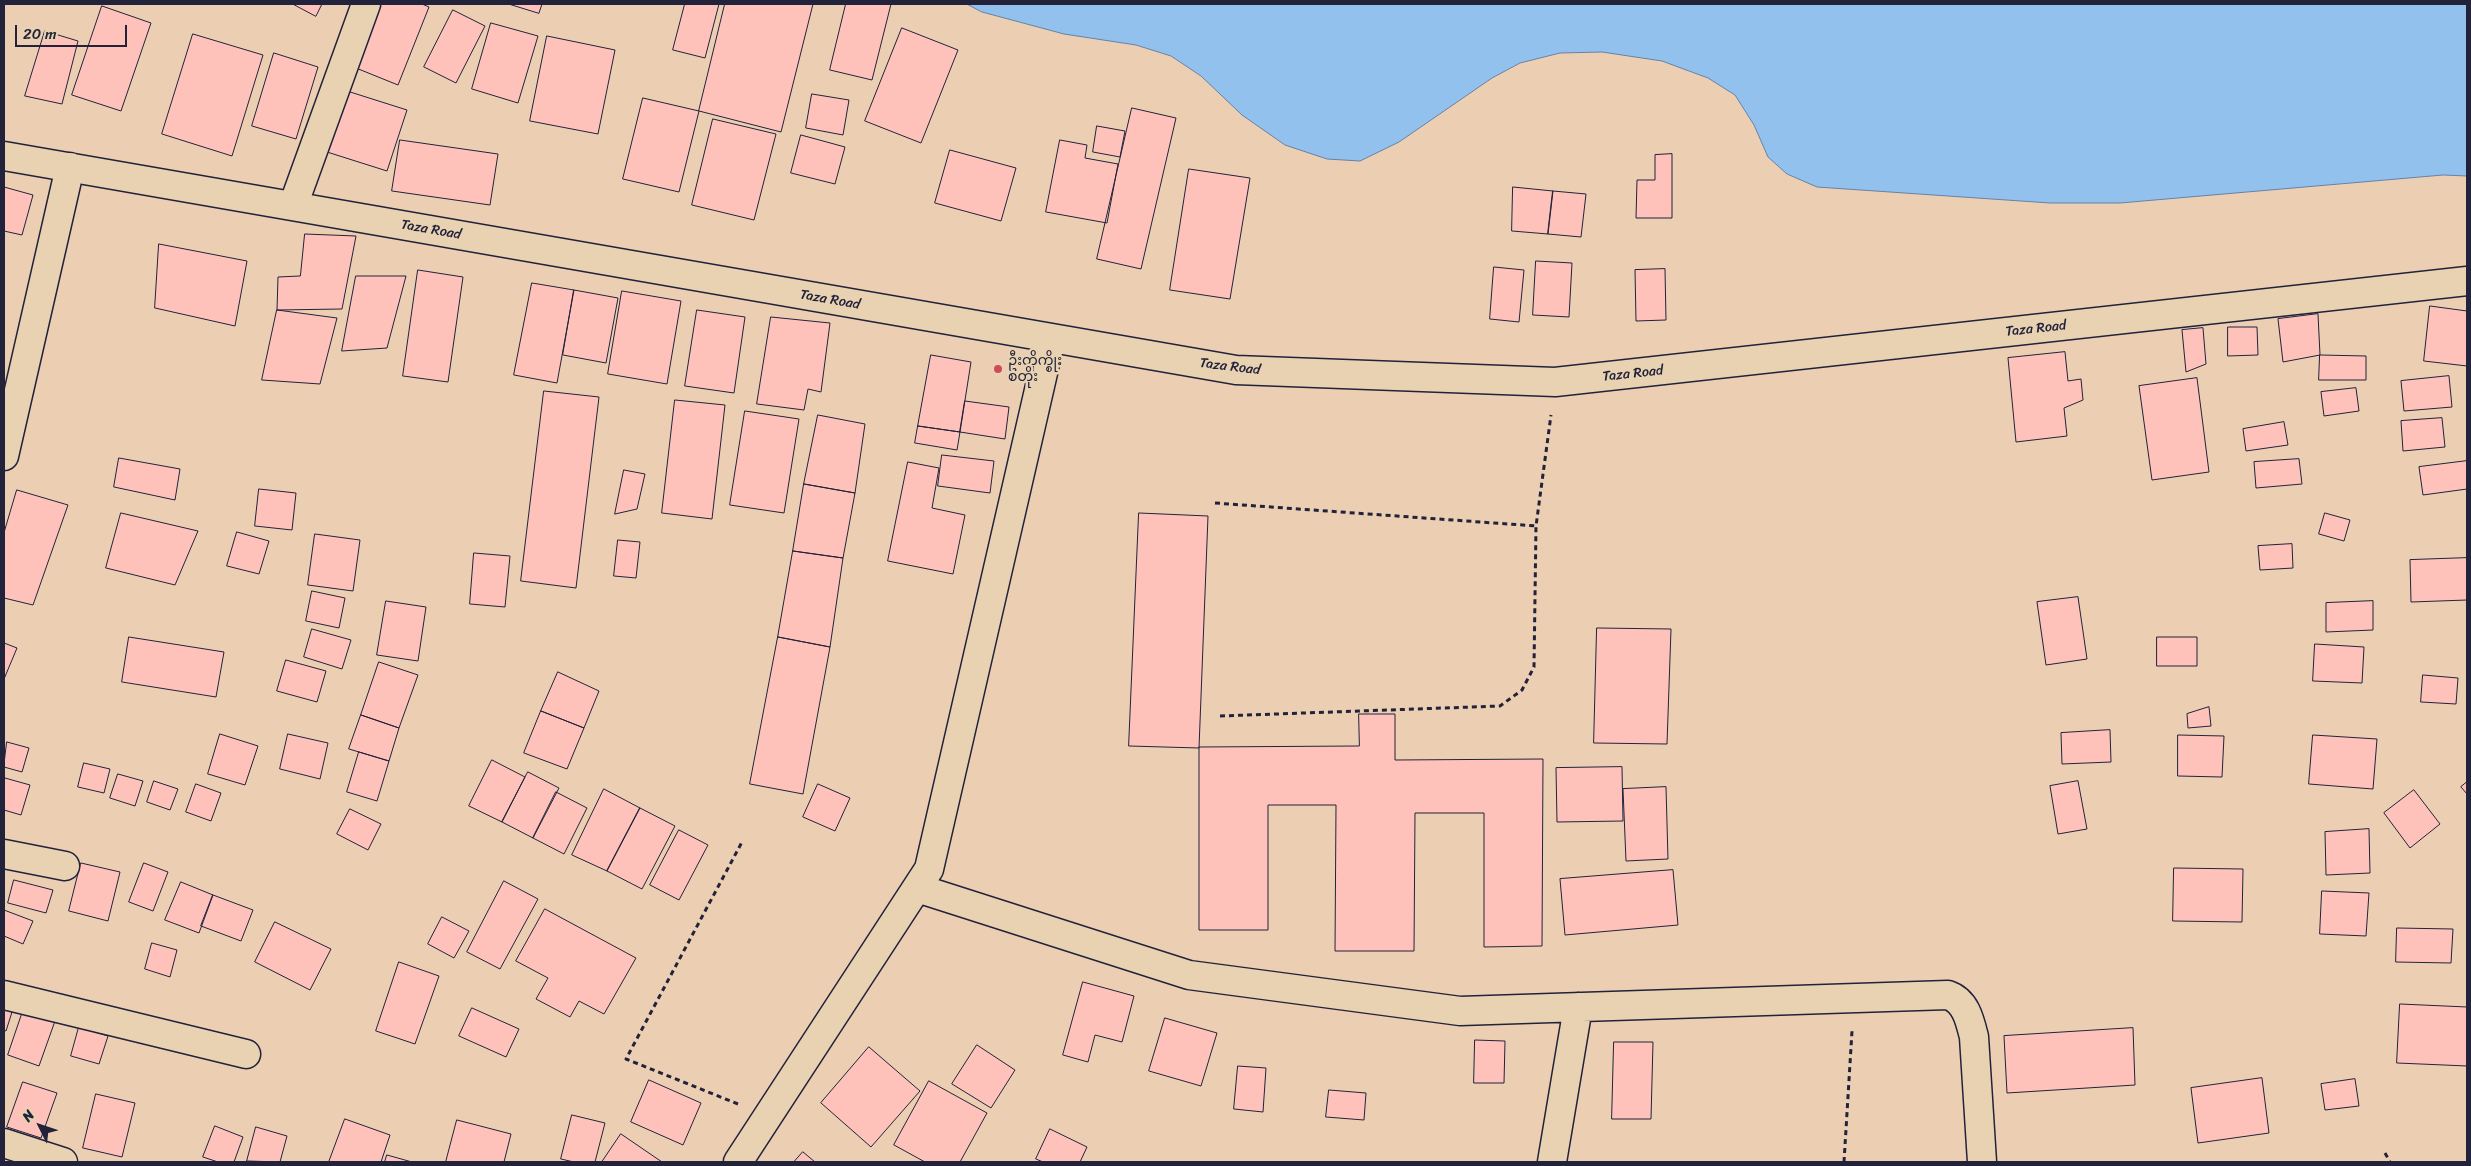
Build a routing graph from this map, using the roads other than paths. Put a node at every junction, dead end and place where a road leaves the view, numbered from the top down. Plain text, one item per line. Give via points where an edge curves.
1 (366, 4) edge
2 (4, 156) edge
3 (70, 167) junction
4 (292, 206) junction
5 (2467, 281) edge
6 (1051, 338) junction
7 (4, 456) edge
8 (4, 854) edge
9 (66, 866) dead end
10 (917, 888) junction
11 (4, 995) edge
12 (1578, 1007) junction
13 (246, 1054) dead end
14 (4, 1143) edge
15 (63, 1162) edge
16 (738, 1162) edge
17 (1552, 1162) edge
18 (1982, 1162) edge

1 - 4 street
2 - 3 street, Taza Road
3 - 4 street, Taza Road
3 - 7 street
4 - 6 street, Taza Road
5 - 6 street, Taza Road via 1555,382 1236,370
6 - 10 street via 929,869
8 - 9 street
10 - 12 street via 1189,975 1460,1011
10 - 16 street
11 - 13 street
12 - 17 street
12 - 18 street via 1953,997 1969,1017 1974,1037
14 - 15 street

